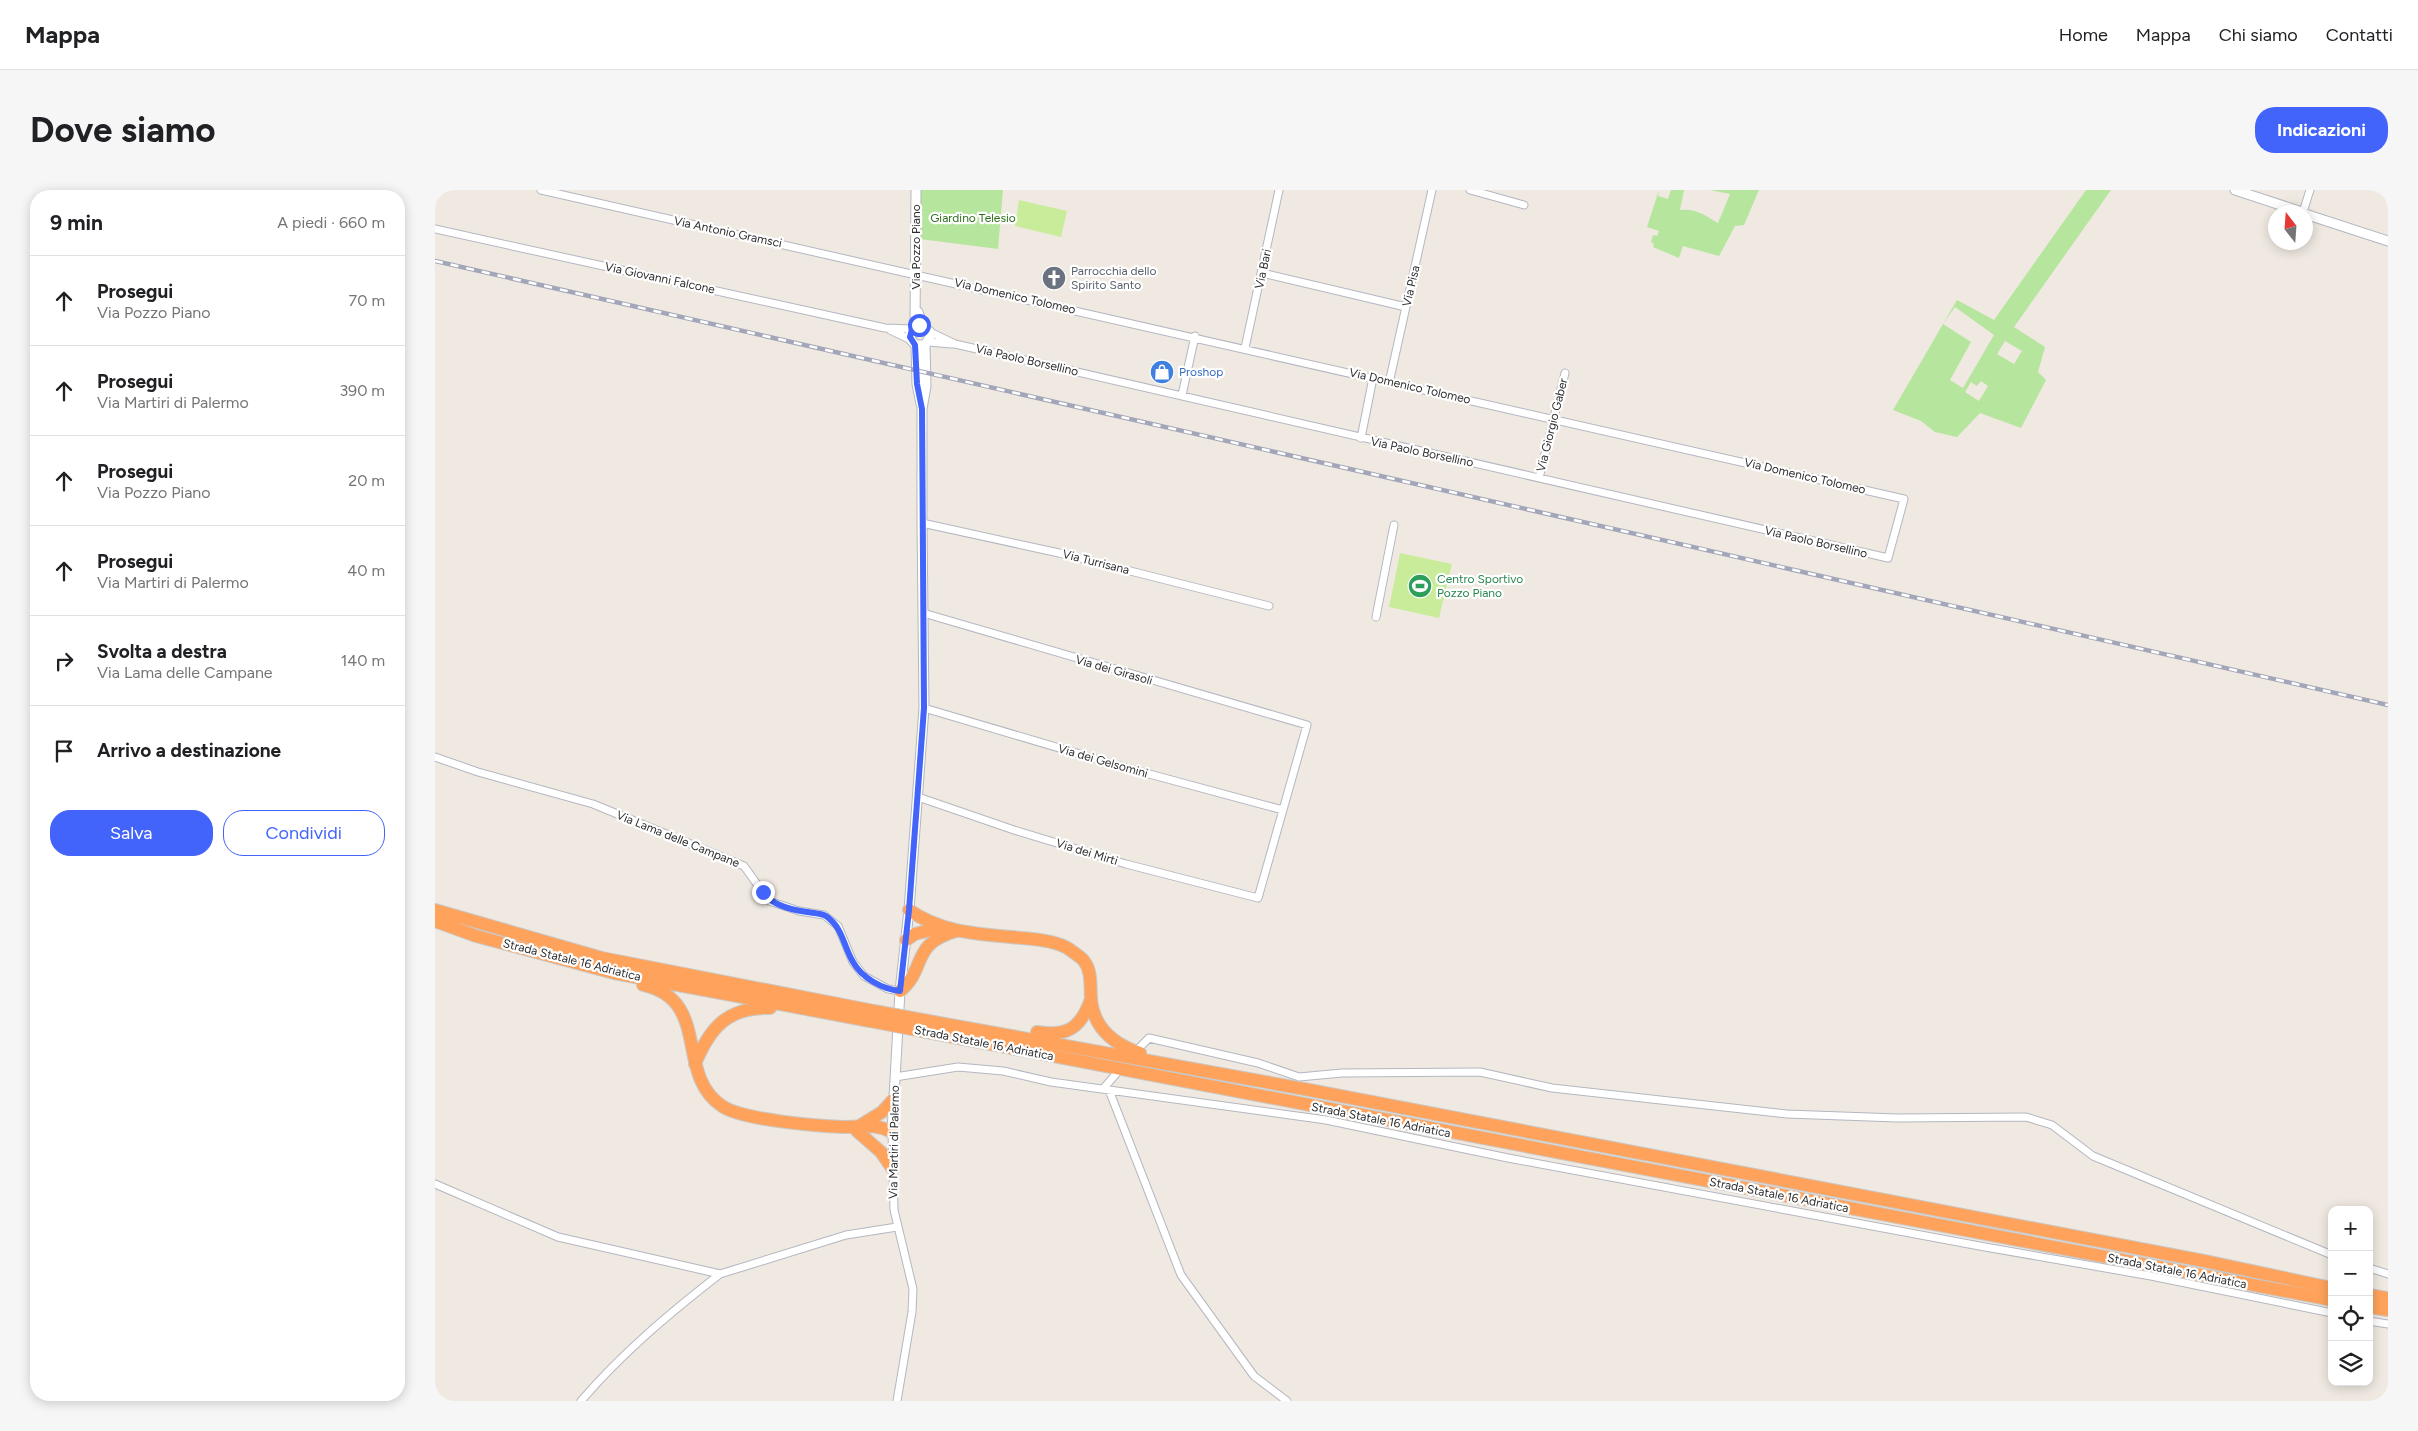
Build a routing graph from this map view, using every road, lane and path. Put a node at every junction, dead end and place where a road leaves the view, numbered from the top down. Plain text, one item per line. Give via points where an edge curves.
1 (541, 190) edge
2 (916, 190) edge
3 (1279, 190) edge
4 (1432, 190) edge
5 (1470, 190) edge
6 (2235, 190) edge
7 (2310, 190) edge
8 (1523, 205) dead end
9 (2280, 205) edge
10 (2306, 205) edge
11 (2313, 216) edge
12 (435, 229) edge
13 (2388, 241) edge
14 (915, 273) junction
15 (1262, 273) junction
16 (1406, 307) junction
17 (885, 328) junction
18 (920, 328) junction
19 (1195, 336) junction
20 (920, 343) junction
21 (955, 344) junction
22 (1245, 348) junction
23 (1565, 373) dead end
24 (1373, 378) junction
25 (1389, 383) junction
26 (1182, 395) junction
27 (1554, 418) junction
28 (1361, 438) junction
29 (1539, 478) junction
30 (922, 523) junction
31 (1394, 525) dead end
32 (1888, 558) joint
33 (1269, 606) dead end
34 (923, 613) junction
35 (1376, 617) dead end
36 (924, 708) junction
37 (435, 757) edge
38 (918, 797) junction
39 (1283, 810) junction
40 (435, 910) edge
41 (909, 910) junction
42 (435, 921) edge
43 (942, 928) junction
44 (956, 931) junction
45 (906, 940) junction
46 (931, 942) junction
47 (587, 967) junction
48 (900, 991) junction
49 (1091, 999) junction
50 (804, 1008) junction
51 (872, 1016) junction
52 (947, 1023) junction
53 (922, 1025) junction
54 (1139, 1048) dead end
55 (695, 1064) junction
56 (1173, 1065) junction
57 (1116, 1074) dead end
58 (895, 1077) junction
59 (1106, 1090) junction
60 (894, 1099) junction
61 (853, 1128) junction
62 (892, 1132) junction
63 (893, 1168) junction
64 (435, 1184) edge
65 (897, 1226) junction
66 (2328, 1253) edge
67 (2373, 1269) edge
68 (721, 1274) junction
69 (2388, 1274) edge
70 (2328, 1287) edge
71 (2373, 1296) edge
72 (2388, 1298) edge
73 (2328, 1299) edge
74 (2373, 1308) edge
75 (2388, 1310) edge
76 (2328, 1312) edge
77 (2373, 1322) edge
78 (2388, 1324) edge
79 (581, 1401) edge
80 (897, 1401) edge
81 (1287, 1401) edge

1 - 14 street, Via Antonio Gramsci
2 - 14 street, Via Pozzo Piano
3 - 15 street, Via Bari
4 - 16 street, Via Pisa
5 - 8 street
6 - 9 street
7 - 10 street
11 - 13 street
12 - 17 street, Via Giovanni Falcone
14 - 18 street, Via Pozzo Piano
14 - 19 street, Via Domenico Tolomeo
15 - 16 street
15 - 22 street, Via Bari
16 - 25 street, Via Pisa
17 - 18 street, Via Giovanni Falcone
17 - 20 street, Via Giovanni Falcone
18 - 20 street, Via Pozzo Piano
18 - 20 street, Via Pozzo Piano via 910,334
18 - 21 street, Via Paolo Borsellino
19 - 22 street, Via Domenico Tolomeo
19 - 26 street
20 - 21 street, Via Paolo Borsellino
20 - 30 street, Via Pozzo Piano via 917,384 922,409
21 - 26 street, Via Paolo Borsellino
22 - 24 street, Via Domenico Tolomeo
23 - 27 street, Via Giorgio Gaber
24 - 25 street, Via Domenico Tolomeo
24 - 28 street
25 - 27 street, Via Domenico Tolomeo
26 - 28 street, Via Paolo Borsellino
27 - 29 street, Via Giorgio Gaber
27 - 32 street, Via Domenico Tolomeo via 1904,499
28 - 29 street, Via Paolo Borsellino
29 - 32 street, Via Paolo Borsellino
30 - 33 street, Via Turrisana via 1059,553
30 - 34 street
31 - 35 street
34 - 36 street
34 - 39 street, Via dei Girasoli via 1307,725
36 - 38 street
36 - 39 street, Via dei Gelsomini
37 - 48 street, Via Lama delle Campane via 593,804 744,866 769,901 799,911 824,914 838,926 853,962 864,976 888,990
38 - 39 street, Via dei Mirti via 1126,864 1259,898
38 - 41 street
40 - 51 highway, Strada Statale 16 Adriatica via 602,958
41 - 43 highway
41 - 45 street
42 - 47 highway, Strada Statale 16 Adriatica
43 - 44 highway
43 - 45 highway via 915,934
44 - 46 highway
44 - 49 highway via 1039,940 1067,948 1085,962 1091,980
45 - 46 highway
45 - 48 street, Via Martiri di Palermo
46 - 48 highway via 919,958 907,985
47 - 50 highway, Strada Statale 16 Adriatica
47 - 55 highway via 666,993 679,1006 688,1024
48 - 58 street, Via Martiri di Palermo
49 - 52 highway via 1086,1015 1078,1024 1059,1034 969,1020
49 - 56 highway via 1095,1017 1113,1042
50 - 51 highway, Strada Statale 16 Adriatica
50 - 55 highway via 751,1007 733,1014 704,1042
51 - 53 highway, Strada Statale 16 Adriatica, bridge
52 - 53 highway, Strada Statale 16 Adriatica
52 - 56 highway, Strada Statale 16 Adriatica
53 - 73 highway, Strada Statale 16 Adriatica
54 - 66 street via 1149,1038 1258,1063 1299,1077 1342,1073 1480,1072 1552,1088 1787,1114 1897,1118 2026,1117 2052,1125 2093,1156
55 - 61 highway via 708,1094 723,1107 746,1117
56 - 70 highway, Strada Statale 16 Adriatica
57 - 59 street
58 - 59 street via 957,1067 1003,1071
58 - 60 street, Via Martiri di Palermo
59 - 76 street via 1326,1120 1547,1165 2151,1276
59 - 81 street via 1181,1275 1254,1376
60 - 61 highway via 881,1112
60 - 62 street, Via Martiri di Palermo
61 - 62 highway via 875,1136
61 - 63 highway via 881,1152
62 - 63 street, Via Martiri di Palermo
63 - 65 street, Via Martiri di Palermo
64 - 68 street via 558,1237
65 - 68 street via 846,1236
65 - 80 street, Via Martiri di Palermo via 913,1289
67 - 69 street
68 - 79 street via 668,1314
71 - 72 highway
74 - 75 highway
77 - 78 street

